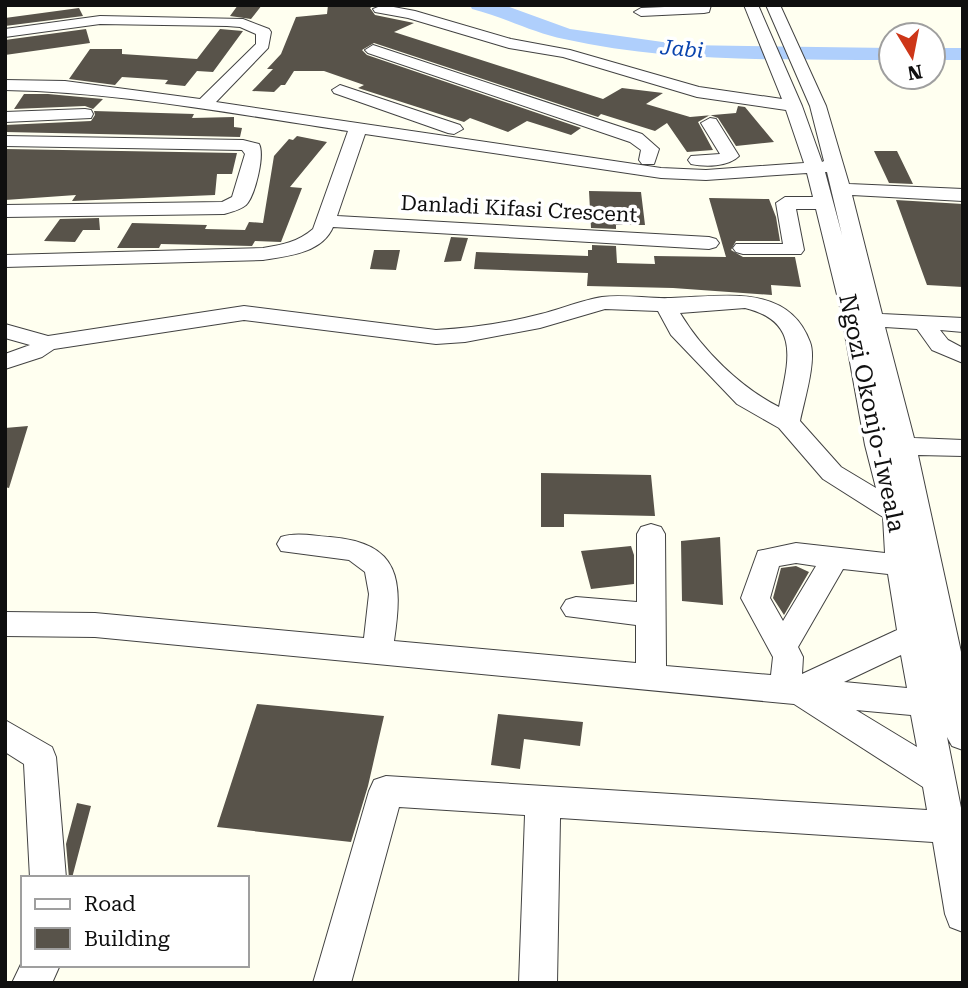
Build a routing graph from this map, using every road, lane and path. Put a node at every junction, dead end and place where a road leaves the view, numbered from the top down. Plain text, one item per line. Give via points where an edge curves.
1 (704, 5) edge
2 (751, 5) edge
3 (773, 5) edge
4 (380, 9) dead end
5 (641, 12) dead end
6 (13, 13) dead end
7 (12, 32) edge
8 (373, 50) dead end
9 (5, 85) edge
10 (340, 90) dead end
11 (797, 92) junction
12 (204, 104) junction
13 (85, 114) dead end
14 (5, 117) edge
15 (710, 123) dead end
16 (358, 128) junction
17 (5, 141) edge
18 (553, 151) junction
19 (648, 160) junction
20 (828, 181) junction
21 (963, 195) edge
22 (5, 211) edge
23 (327, 221) junction
24 (709, 243) dead end
25 (743, 248) dead end
26 (5, 261) edge
27 (669, 305) junction
28 (872, 320) junction
29 (926, 323) junction
30 (963, 324) edge
31 (5, 331) edge
32 (48, 343) junction
33 (963, 356) edge
34 (5, 362) edge
35 (788, 422) junction
36 (890, 446) junction
37 (963, 448) edge
38 (896, 512) junction
39 (651, 534) dead end
40 (291, 544) dead end
41 (835, 559) junction
42 (900, 565) junction
43 (576, 608) dead end
44 (651, 615) junction
45 (5, 624) edge
46 (914, 635) junction
47 (783, 646) junction
48 (377, 652) junction
49 (651, 677) junction
50 (792, 689) junction
51 (926, 702) junction
52 (957, 706) junction
53 (5, 734) edge
54 (963, 736) edge
55 (939, 779) junction
56 (543, 801) junction
57 (947, 827) junction
58 (48, 876) edge
59 (963, 914) edge
60 (40, 967) edge
61 (31, 983) edge
62 (332, 983) edge
63 (538, 983) edge

1 - 5 street via 704,9
2 - 11 street, Ngozi Okonjo-Iweala
3 - 11 street, Ngozi Okonjo-Iweala
4 - 11 street via 565,53 697,92
6 - 7 street
7 - 12 street via 100,20 201,20 243,23 264,32 263,45
8 - 19 street via 636,138 650,149
9 - 12 street via 65,86
10 - 18 street via 443,127
11 - 20 street, Ngozi Okonjo-Iweala via 806,137
12 - 16 street
13 - 14 street
15 - 19 street via 729,152 727,158
16 - 18 street
16 - 23 street
17 - 22 street via 243,145 253,148 254,154 241,199 224,208
18 - 19 street
18 - 20 street via 629,170
20 - 21 street
20 - 25 street via 785,203 794,250
20 - 28 street, Ngozi Okonjo-Iweala
20 - 36 street, Ngozi Okonjo-Iweala via 851,307
23 - 24 street, Danladi Kifasi Crescent
23 - 26 street via 312,240 290,250 263,254
27 - 32 street via 604,303 540,321 436,337 244,313
27 - 35 street via 679,330 724,379 745,399
27 - 35 street via 745,302 766,306 785,317 800,344
28 - 29 street
28 - 36 street, Ngozi Okonjo-Iweala
29 - 30 street
29 - 33 street via 940,346
31 - 32 street
32 - 34 street
35 - 38 street via 832,473
36 - 37 street
36 - 38 street, Ngozi Okonjo-Iweala
36 - 52 street, Ngozi Okonjo-Iweala
38 - 42 street, Ngozi Okonjo-Iweala
39 - 44 street
40 - 48 street via 358,552 380,569 384,587
41 - 42 street
41 - 47 street
41 - 47 street via 796,553 768,558 755,598
42 - 46 street, Ngozi Okonjo-Iweala
43 - 44 street
44 - 49 street
45 - 48 street via 95,625
46 - 50 street
46 - 51 street, Ngozi Okonjo-Iweala
47 - 50 street
48 - 49 street
49 - 50 street
50 - 51 street
50 - 55 street
51 - 52 street
51 - 55 street, Ngozi Okonjo-Iweala
52 - 54 street, Ngozi Okonjo-Iweala
53 - 58 street via 40,757
55 - 57 street, Ngozi Okonjo-Iweala
56 - 57 street
56 - 62 street via 386,791
56 - 63 street
57 - 59 street, Ngozi Okonjo-Iweala
60 - 61 street

